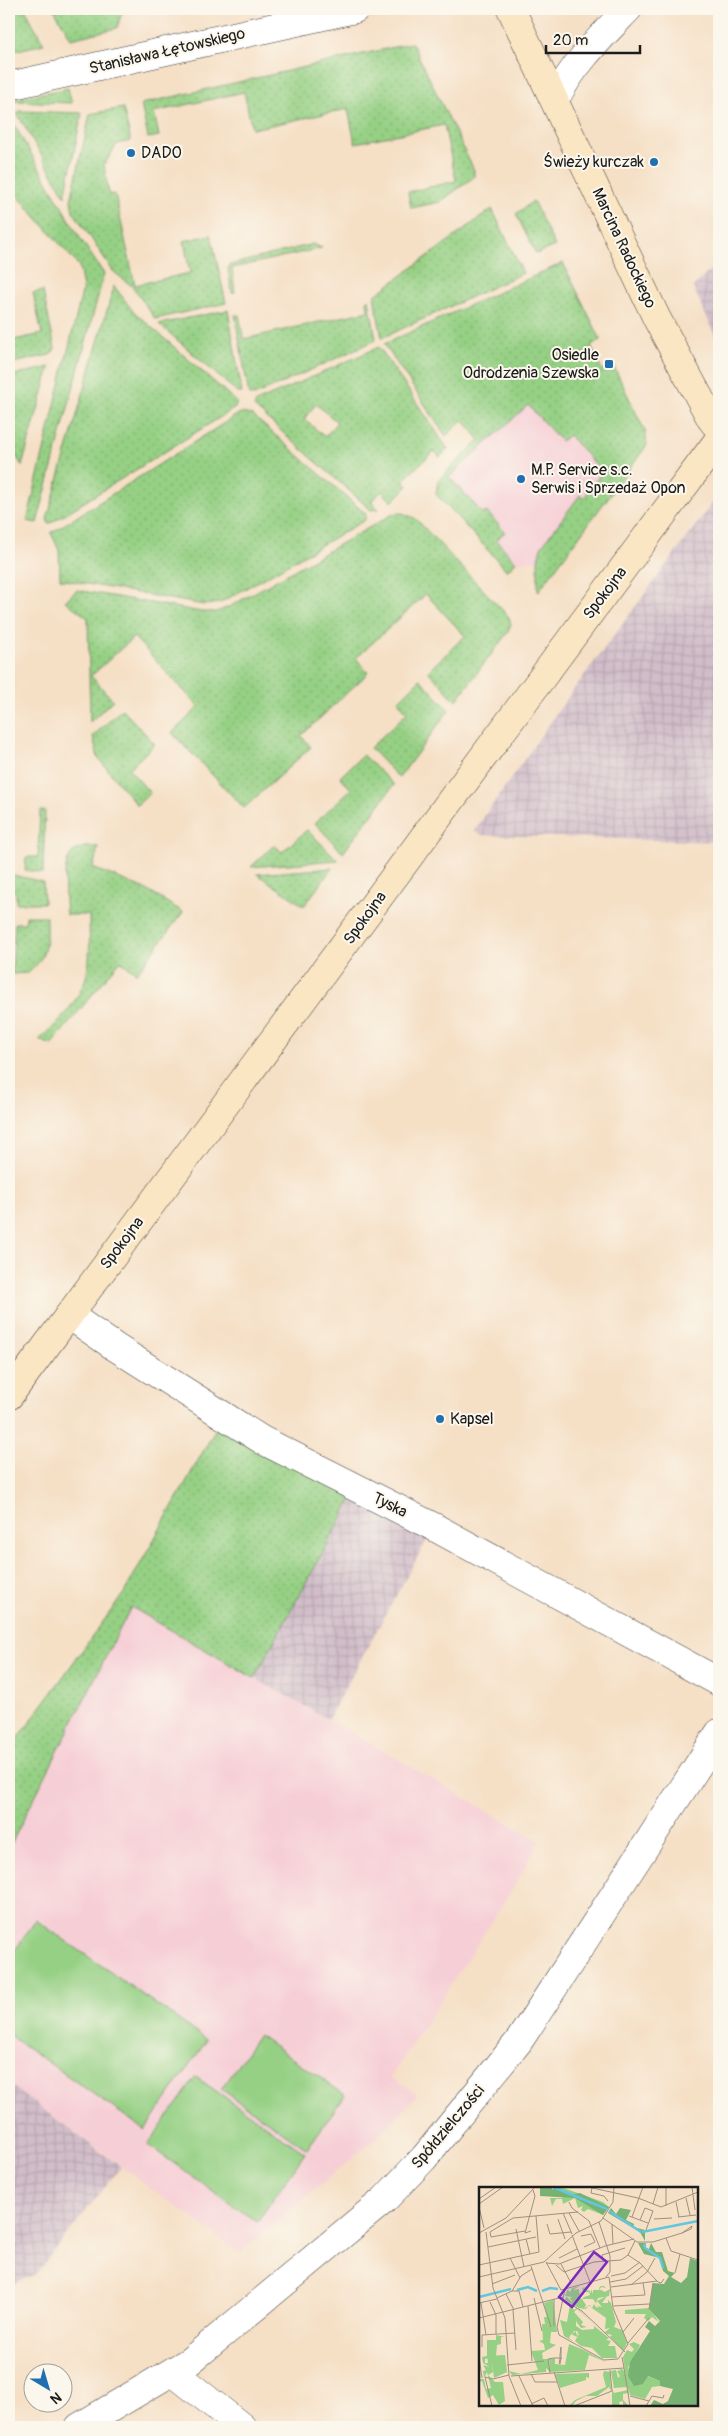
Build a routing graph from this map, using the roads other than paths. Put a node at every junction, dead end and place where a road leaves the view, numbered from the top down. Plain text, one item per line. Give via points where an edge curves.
1 (356, 9) edge
2 (511, 9) edge
3 (628, 9) edge
4 (9, 86) edge
5 (555, 100) junction
6 (719, 429) edge
7 (719, 439) edge
8 (69, 1315) junction
9 (9, 1396) edge
10 (719, 1682) edge
11 (719, 1733) edge
12 (173, 2372) junction
13 (79, 2427) edge
14 (242, 2427) edge

1 - 4 street, Stanisława Łętowskiego
2 - 5 street, Marcina Radockiego
3 - 5 street via 596,42
5 - 6 street, Marcina Radockiego via 657,319
7 - 8 street, Spokojna
8 - 9 street, Spokojna
8 - 10 street, Tyska via 115,1348 262,1440 434,1527
11 - 12 street, Spółdzielczości via 519,2041 434,2146 384,2200
12 - 13 street, Spółdzielczości
12 - 14 street

